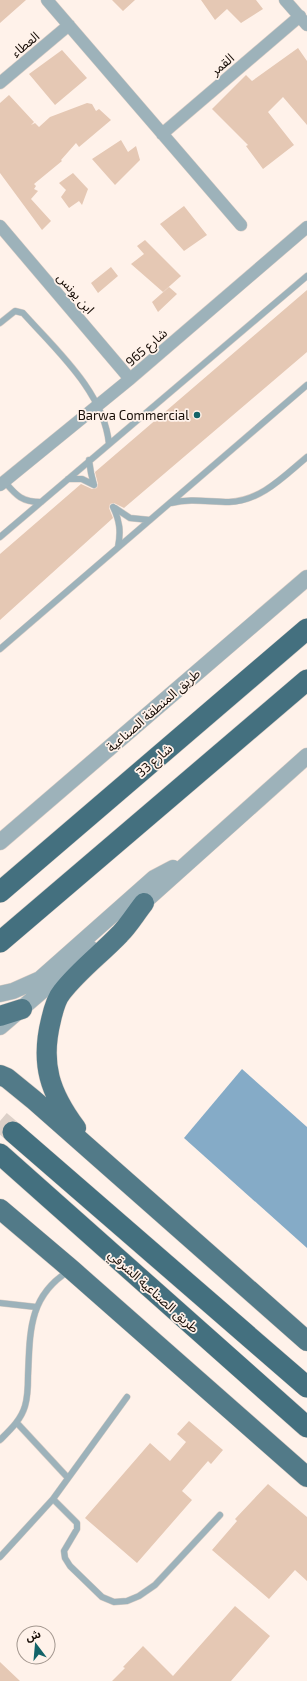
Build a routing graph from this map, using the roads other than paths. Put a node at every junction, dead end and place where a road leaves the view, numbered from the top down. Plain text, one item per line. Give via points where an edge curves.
1 (47, 0) edge
2 (286, 0) edge
3 (303, 21) edge
4 (69, 25) junction
5 (0, 83) edge
6 (162, 134) junction
7 (240, 225) dead end
8 (0, 226) edge
9 (307, 227) edge
10 (307, 276) edge
11 (0, 323) edge
12 (130, 379) junction
13 (307, 385) edge
14 (97, 406) junction
15 (109, 444) junction
16 (307, 457) edge
17 (90, 460) junction
18 (68, 479) junction
19 (2, 483) edge
20 (41, 502) junction
21 (170, 503) junction
22 (150, 520) junction
23 (0, 537) edge
24 (118, 548) junction
25 (307, 578) edge
26 (307, 629) edge
27 (0, 649) edge
28 (307, 680) edge
29 (307, 756) edge
30 (0, 842) edge
31 (194, 856) junction
32 (0, 892) edge
33 (144, 902) junction
34 (5, 938) edge
35 (0, 994) edge
36 (22, 1009) junction
37 (0, 1016) edge
38 (0, 1027) edge
39 (0, 1075) edge
40 (0, 1088) edge
41 (13, 1132) tunnel mouth
42 (0, 1154) edge
43 (96, 1154) junction
44 (0, 1209) edge
45 (72, 1270) junction
46 (0, 1303) edge
47 (36, 1307) junction
48 (287, 1324) junction
49 (307, 1342) edge
50 (307, 1387) edge
51 (127, 1397) dead end
52 (17, 1422) junction
53 (307, 1427) edge
54 (0, 1440) edge
55 (307, 1476) edge
56 (68, 1478) junction
57 (53, 1498) junction
58 (220, 1515) dead end
59 (0, 1557) edge

1 - 4 street
2 - 3 street
3 - 6 street, القمر
4 - 5 street, العطاء
4 - 6 street
6 - 7 street
8 - 12 street, ابن يونس
9 - 12 street, شارع 965
10 - 15 lane
11 - 14 lane via 16,310 21,311 80,377
12 - 14 street, شارع 965
13 - 21 lane
14 - 15 lane via 106,425
14 - 19 street, شارع 965
15 - 17 lane
16 - 21 lane via 270,488 254,497 240,501 182,500
17 - 18 lane
17 - 18 lane via 94,485 82,479
18 - 20 lane
19 - 20 lane via 19,498
20 - 23 lane
21 - 22 lane
22 - 24 lane
22 - 24 lane via 130,518 120,514 113,507 120,526
24 - 27 lane
25 - 30 street, طريق المنطقة الصناعية
26 - 32 highway, شارع 33
28 - 34 highway
29 - 31 street
31 - 33 street
31 - 35 street via 154,878 40,979
33 - 36 street
33 - 43 main road via 121,933 60,993 48,1033 46,1053 54,1092 65,1113
36 - 37 main road
36 - 38 street
39 - 43 main road via 21,1089
40 - 48 main road via 17,1098 230,1288
41 - 50 highway, طريق الصناعية الشرقي
42 - 53 highway, طريق الصناعية الشرقي
43 - 48 main road
44 - 45 main road
45 - 47 lane via 54,1283
45 - 55 main road
46 - 47 lane
47 - 52 lane via 30,1332 28,1391 25,1406
48 - 49 main road
51 - 56 lane
52 - 54 lane
52 - 56 lane
56 - 57 lane
57 - 58 lane via 77,1523 77,1529 64,1551 66,1562 102,1597 114,1602 127,1601 155,1585
57 - 59 lane

